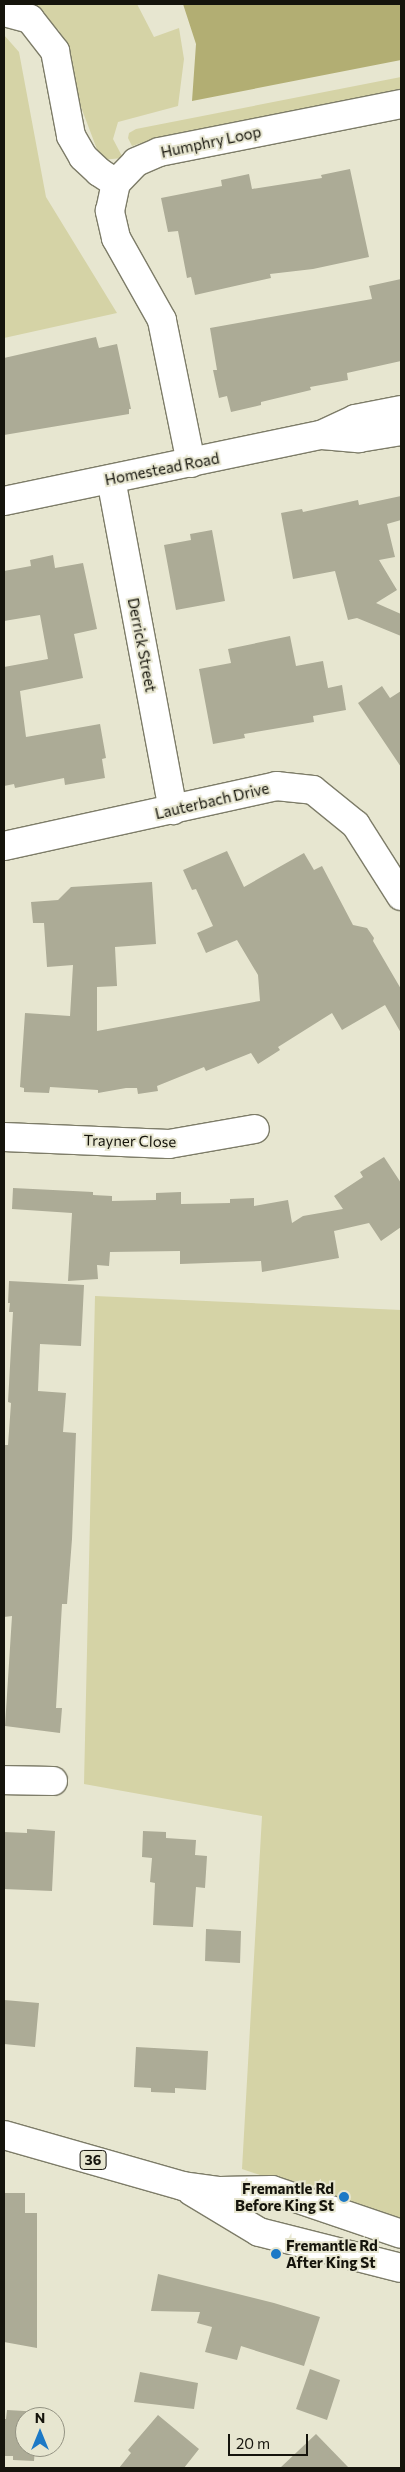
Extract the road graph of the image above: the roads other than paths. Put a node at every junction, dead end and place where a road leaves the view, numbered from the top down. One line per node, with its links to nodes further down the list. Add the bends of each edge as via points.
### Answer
1 (4, 12): 3 (street, via 30,19 55,51 71,136 82,156)
2 (401, 104): 3 (street, Humphry Loop, via 159,152 136,162)
3 (116, 183): 7 (street, via 110,211 116,238 162,320)
4 (401, 410): 6 (street, Homestead Road, via 355,419)
5 (401, 431): 6 (street, Homestead Road, via 359,438)
6 (321, 435): 7 (street, Homestead Road)
7 (191, 463): 8 (street, Homestead Road)
8 (111, 479): 9 (street, Homestead Road); 10 (street, Derrick Street)
9 (4, 501)
10 (174, 810): 11 (street, Lauterbach Drive); 12 (street, Lauterbach Drive, via 276,786 313,790 356,825)
11 (4, 846)
12 (401, 896)
13 (255, 1130): 14 (street, Trayner Close, via 169,1144)
14 (4, 1137)
15 (4, 1780): 16 (street)
16 (53, 1781)
17 (4, 2135): 18 (street, 36)
18 (183, 2186): 19 (street, 36, via 220,2191 272,2190); 20 (street, 36, via 259,2232)
19 (401, 2234)
20 (401, 2268)

